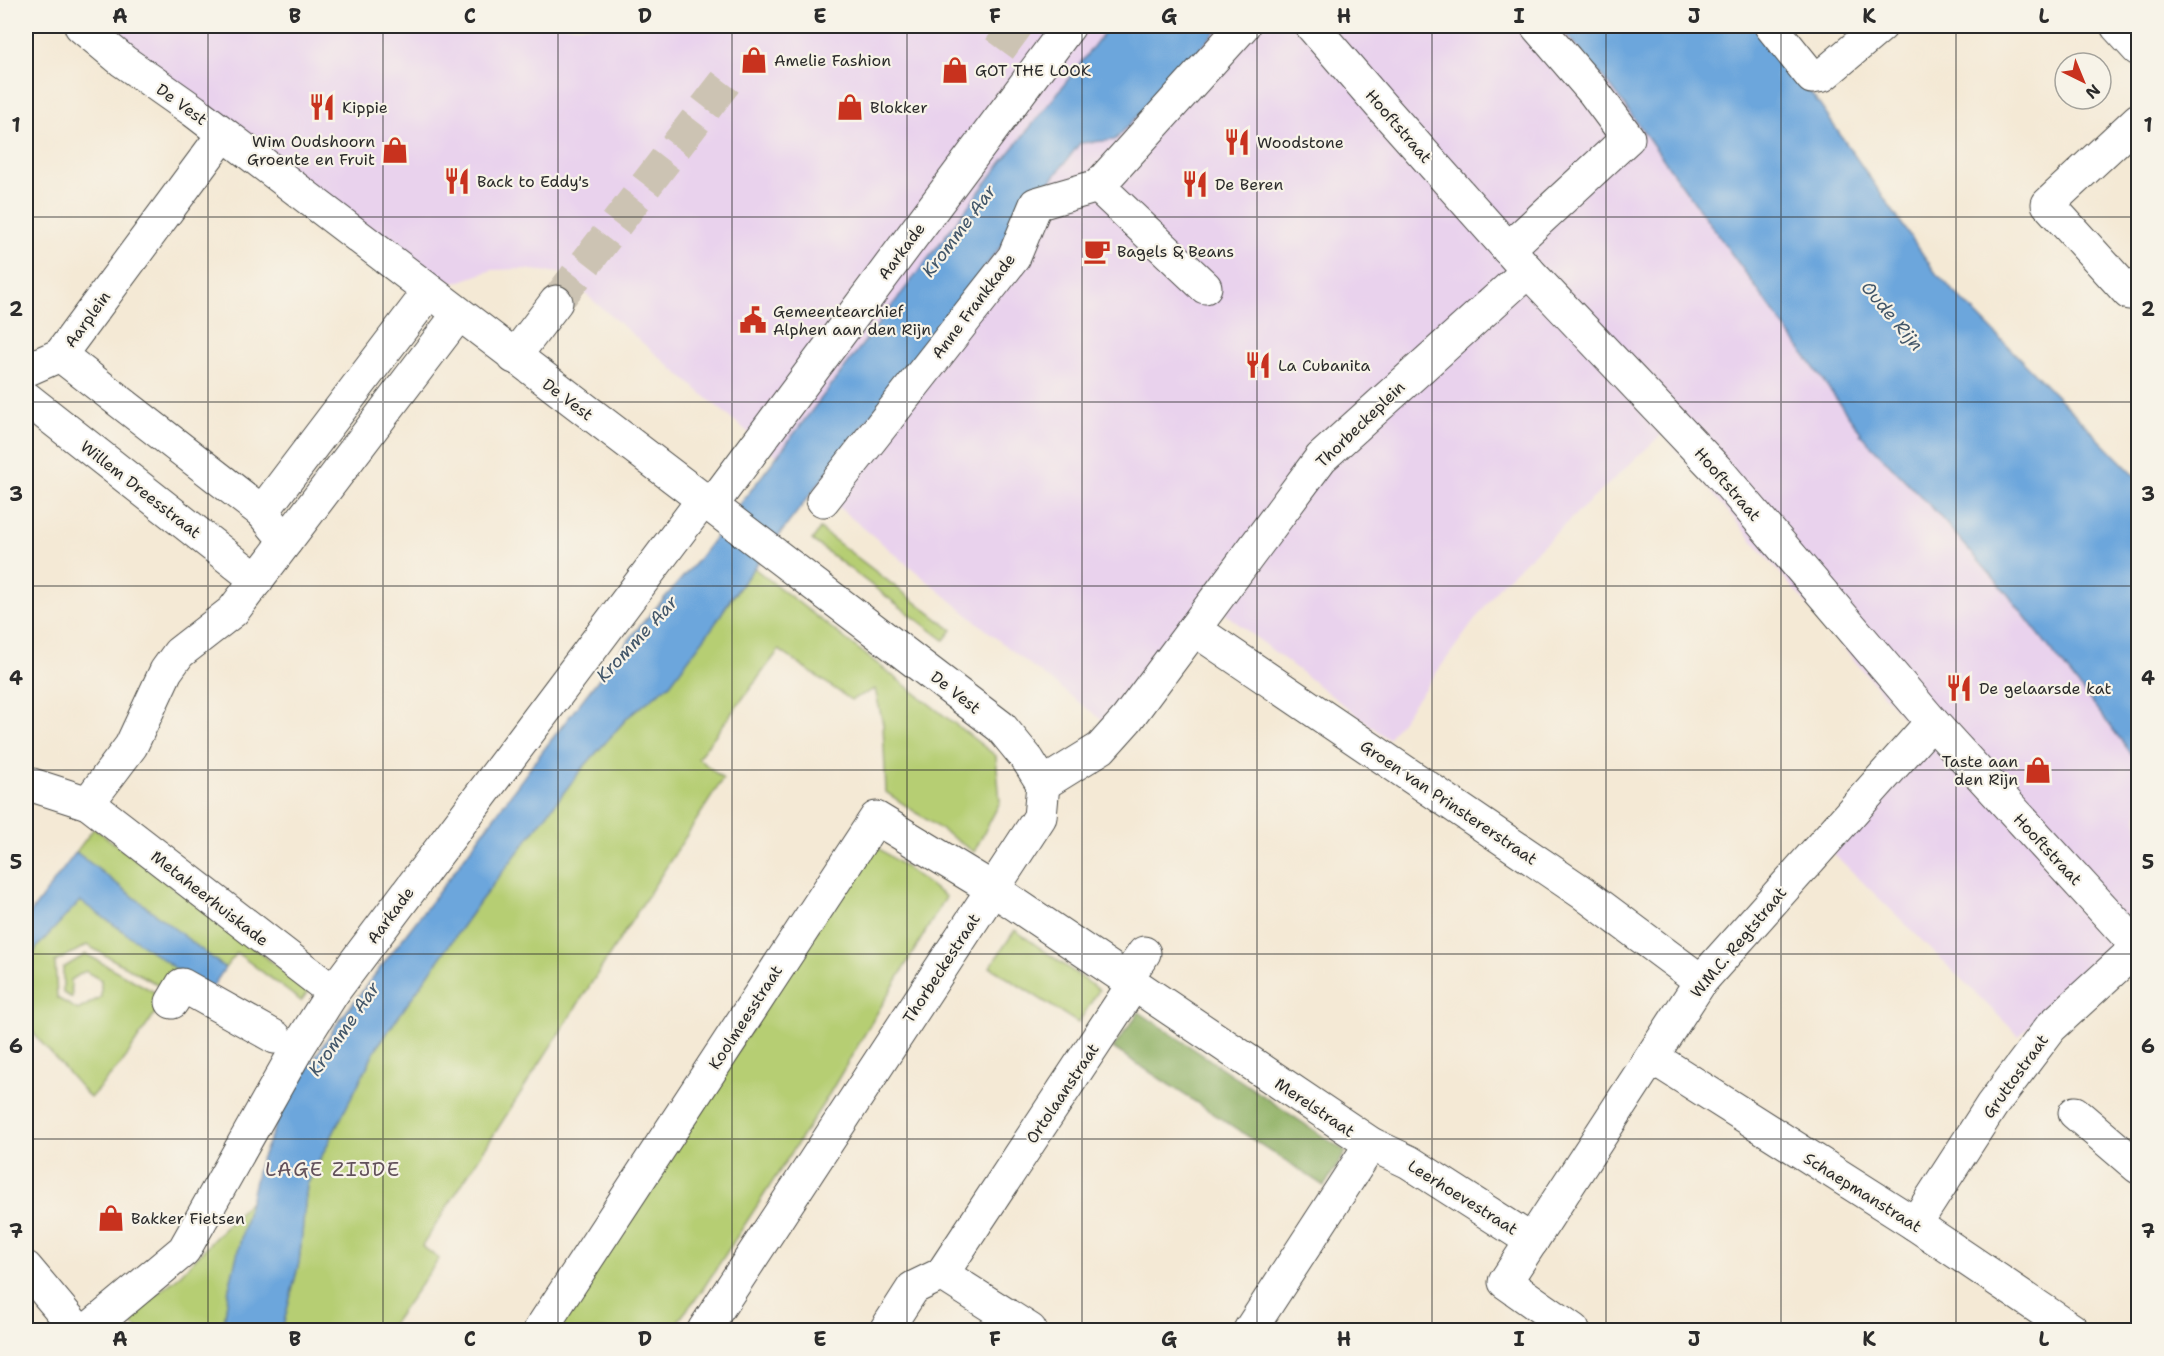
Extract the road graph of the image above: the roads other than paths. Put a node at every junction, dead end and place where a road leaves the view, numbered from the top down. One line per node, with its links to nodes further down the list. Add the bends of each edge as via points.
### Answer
1 (81, 26): 11 (street, De Vest)
2 (1069, 26): 26 (street, Aarkade, via 1035,55)
3 (1243, 26): 12 (street)
4 (1312, 26): 13 (street, Hooftstraat)
5 (1538, 26): 13 (street, Thorbeckeplein, via 1628,138)
6 (1772, 26): 7 (street, via 1812,77 1823,75)
7 (1881, 26)
8 (2117, 26): 9 (street)
9 (2139, 49)
10 (2139, 120): 16 (street, via 2048,204)
11 (223, 135): 15 (street, De Vest); 19 (street, Aarplein)
12 (1098, 186): 14 (street); 25 (street, Anne Frankkade, via 1036,204 1014,257)
13 (1518, 260): 30 (street, Thorbeckeplein, via 1321,458); 31 (street, Hooftstraat, via 1718,471)
14 (1205, 287)
15 (429, 292): 18 (street, De Vest); 23 (street)
16 (2129, 293)
17 (556, 302): 20 (street)
18 (458, 315): 20 (street, De Vest); 24 (street)
19 (60, 355): 21 (street); 27 (street, Aarplein)
20 (513, 357): 26 (street, De Vest)
21 (26, 370)
22 (26, 398): 29 (street, Willem Dreesstraat)
23 (336, 417): 24 (street); 27 (street)
24 (363, 451): 28 (street)
25 (823, 500)
26 (707, 503): 33 (street, De Vest, via 1001,727); 40 (street, Aarkade)
27 (262, 513): 28 (street, Aarplein)
28 (286, 541): 29 (street)
29 (257, 580): 34 (street, via 233,611 179,653 166,671 131,746)
30 (1194, 629): 33 (street, via 1101,748); 38 (street, Groen van Prinstererstraat, via 1583,892)
31 (1932, 722): 36 (street, Hooftstraat); 38 (street, W.M.C. Regtstraat)
32 (26, 783): 34 (street)
33 (1043, 784): 35 (street, Thorbeckestraat, via 1040,817)
34 (88, 803): 40 (street, Metaheerhuiskade)
35 (993, 889): 39 (street); 54 (street, Koolmeesstraat, via 876,818); 55 (street, Thorbeckestraat)
36 (2139, 947): 47 (street, Gruttostraat, via 2051,1027 1992,1105)
37 (1144, 953): 39 (street, Ortolaanstraat)
38 (1701, 981): 43 (street, W.M.C. Regtstraat)
39 (1129, 982): 45 (street, Merelstraat); 50 (street, Ortolaanstraat)
40 (333, 992): 53 (street, Aarkade, via 184,1250)
41 (172, 1002): 42 (street, via 182,985)
42 (275, 1037)
43 (1652, 1057): 47 (street, Schaepmanstraat); 48 (street, W.M.C. Regtstraat)
44 (2074, 1113): 46 (street)
45 (1371, 1144): 48 (street, Leerhoevestraat, via 1408,1162); 58 (street, Merelstraat)
46 (2139, 1167)
47 (1915, 1224): 51 (street, Schaepmanstraat)
48 (1532, 1241): 59 (street, Leerhoevestraat, via 1505,1282)
49 (26, 1268): 52 (street)
50 (942, 1274): 56 (street, via 913,1288); 57 (street)
51 (2060, 1322)
52 (78, 1330)
53 (88, 1330)
54 (540, 1330)
55 (704, 1330)
56 (886, 1330)
57 (1030, 1330)
58 (1250, 1330)
59 (1574, 1330)

